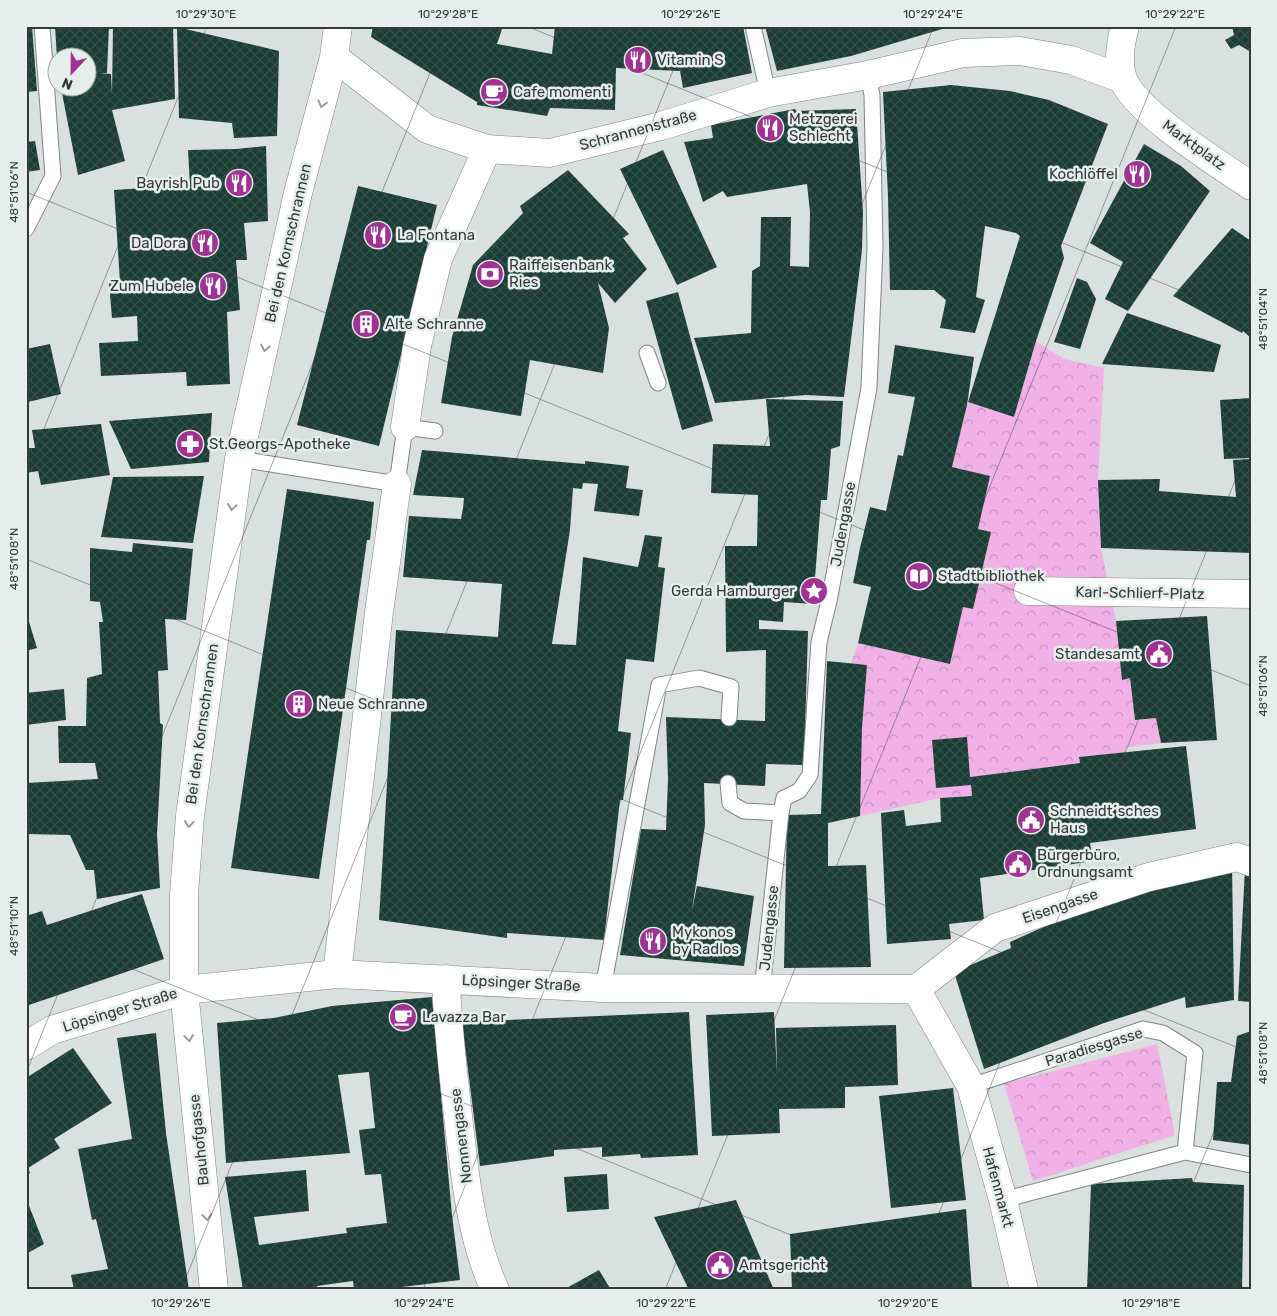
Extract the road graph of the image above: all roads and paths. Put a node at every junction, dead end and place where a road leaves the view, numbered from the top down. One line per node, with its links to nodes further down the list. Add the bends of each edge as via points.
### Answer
1 (42, 26): 11 (lane, via 53,176)
2 (337, 26): 5 (street, Bei den Kornschrannen)
3 (753, 26): 8 (lane)
4 (1126, 26): 7 (street, via 1121,40)
5 (334, 57): 9 (street, Schrannenstraße, via 427,129); 16 (street, Bei den Kornschrannen, one-way to 16, via 298,193)
6 (868, 75): 7 (street, Schrannenstraße, via 963,53 1020,51 1070,60); 8 (street, Schrannenstraße); 22 (lane, Judengasse, via 872,95 876,247 869,388 819,642 810,775 799,791 784,798)
7 (1122, 79): 10 (street, Marktplatz, via 1138,104)
8 (768, 94): 9 (street, Schrannenstraße, via 661,126 550,153)
9 (487, 149): 14 (street, via 438,258 417,346)
10 (1251, 186)
11 (26, 229)
12 (647, 354): 13 (lane)
13 (658, 383)
14 (405, 427): 15 (lane); 17 (lane)
15 (436, 431)
16 (239, 459): 17 (lane); 28 (street, Bei den Kornschrannen, one-way to 28, via 190,816 184,894)
17 (397, 484): 24 (street, via 379,612)
18 (1028, 591): 19 (street, Karl-Schlierf-Platz)
19 (1251, 594)
20 (729, 718): 26 (lane, via 731,687 700,676 659,685)
21 (728, 783): 22 (lane, via 730,802 744,811)
22 (781, 813): 29 (lane, Judengasse)
23 (1251, 862): 27 (street, Eisengasse, via 1237,857 1149,877 995,928)
24 (338, 974): 25 (street, Löpsinger Straße); 28 (street, Löpsinger Straße)
25 (446, 979): 26 (street, Löpsinger Straße); 36 (street, Nonnengasse, via 447,1018 466,1188 482,1261)
26 (603, 988): 29 (street, Löpsinger Straße)
27 (916, 989): 29 (street, Löpsinger Straße); 31 (street)
28 (184, 990): 30 (street, Löpsinger Straße, via 52,1030); 35 (street, Bauhofgasse, one-way to 35)
29 (762, 990)
30 (26, 1046)
31 (971, 1086): 32 (lane, Paradiesgasse, via 1143,1029 1163,1032 1196,1053); 34 (street, Hafenmarkt)
32 (1185, 1152): 33 (lane); 34 (lane)
33 (1251, 1165)
34 (1003, 1200): 37 (street, Hafenmarkt)
35 (214, 1290)
36 (495, 1290)
37 (1024, 1290)

